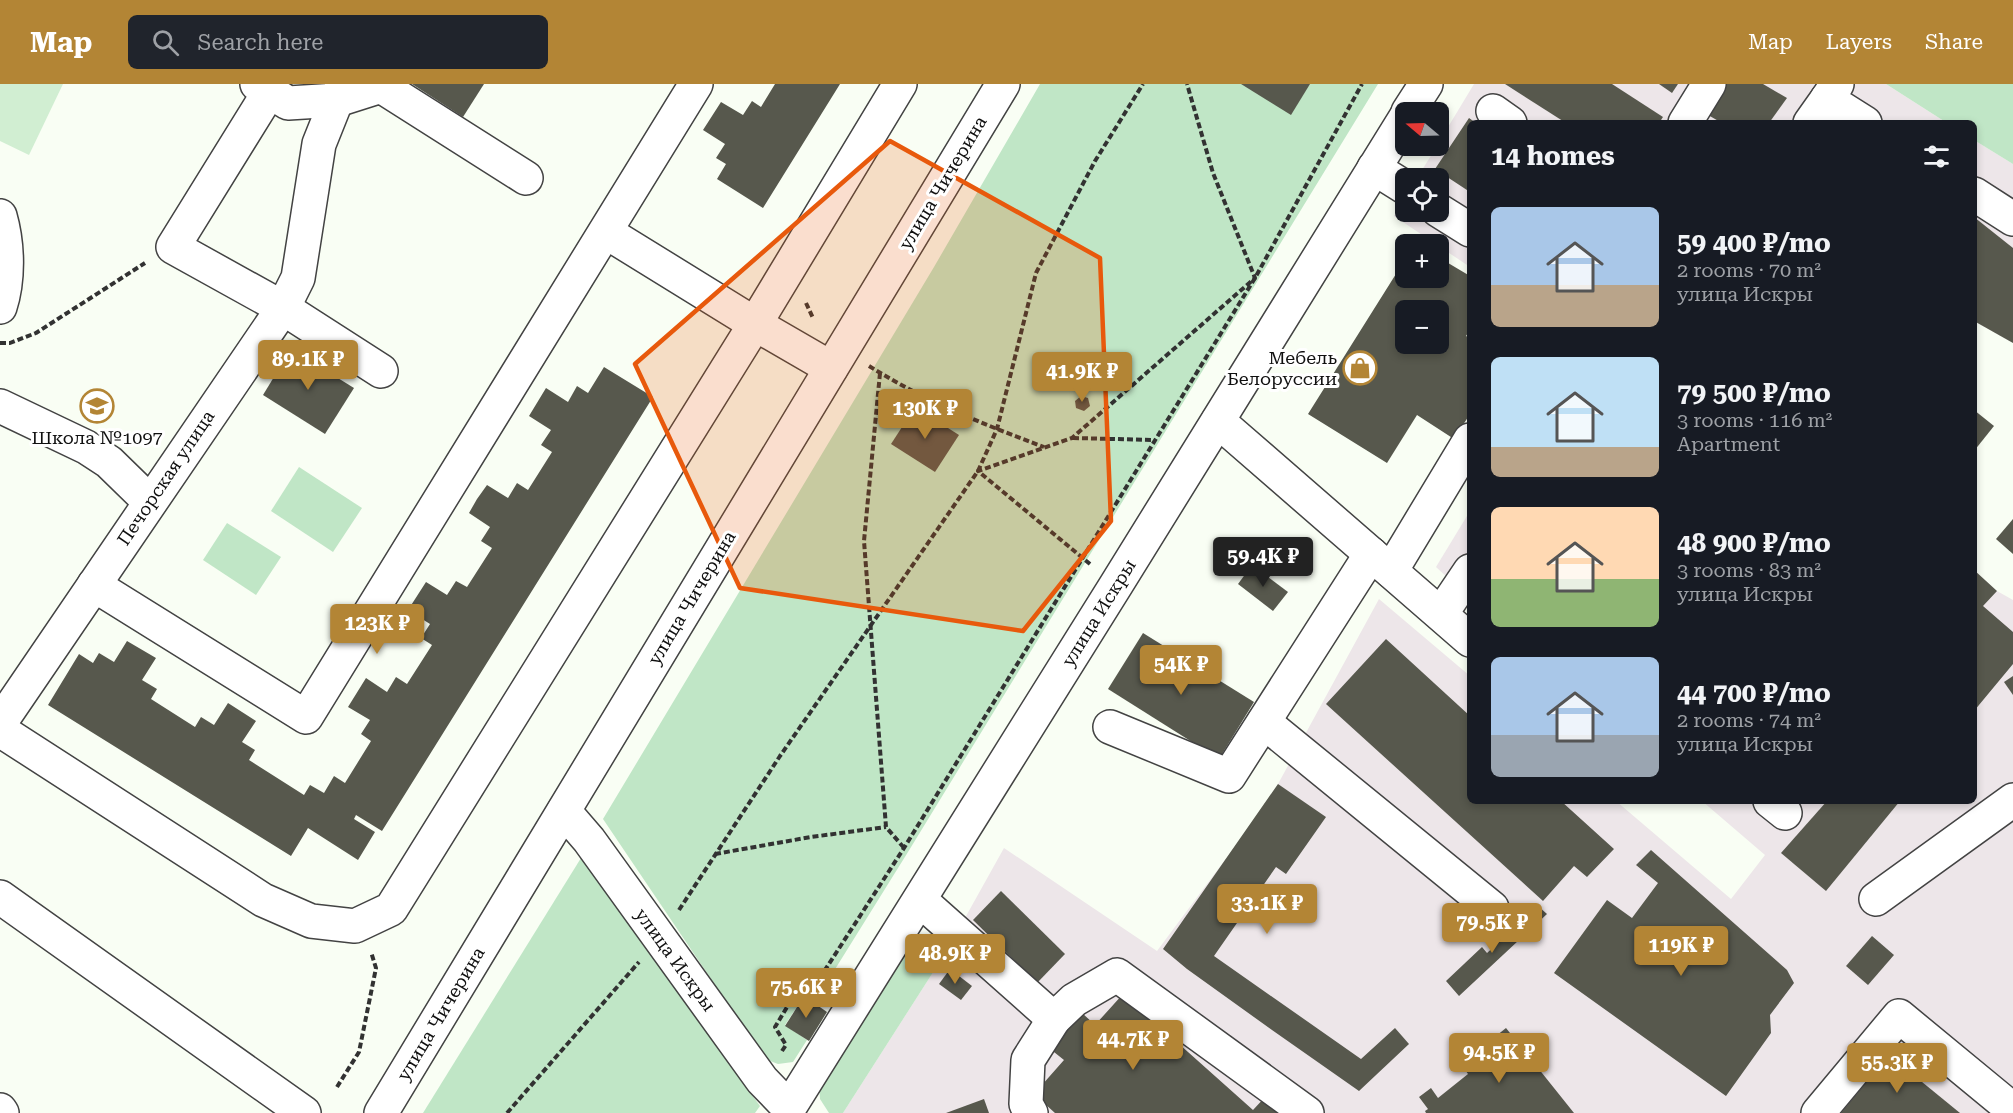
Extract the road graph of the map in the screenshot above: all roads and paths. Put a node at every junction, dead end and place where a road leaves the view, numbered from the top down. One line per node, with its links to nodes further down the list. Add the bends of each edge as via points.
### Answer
1 (696, 84): 24 (street)
2 (900, 84): 29 (street)
3 (1003, 84): 32 (street, улица Чичерина)
4 (1143, 84): 37 (path, via 1095,161 1036,273)
5 (1187, 84): 26 (path, via 1213,173)
6 (1362, 84): 26 (path)
7 (1426, 84): 11 (street)
8 (1709, 84): 13 (street)
9 (263, 88): 10 (street, via 288,103); 25 (street)
10 (340, 92): 17 (street, via 381,86); 28 (street, Печорская улица, via 319,144 298,278)
11 (1414, 102)
12 (1825, 102): 14 (street)
13 (1687, 120)
14 (1859, 120)
15 (1395, 135): 16 (street, улица Искры)
16 (1374, 168): 18 (street); 36 (street, улица Искры)
17 (526, 178)
18 (1395, 181)
19 (1977, 196): 22 (street)
20 (0, 216): 27 (street, via 6,237 5,292)
21 (1449, 217): 23 (street)
22 (2013, 219)
23 (1467, 228)
24 (606, 232): 29 (street); 47 (street, via 306,717)
25 (173, 247): 28 (street); 30 (path, via 36,333)
26 (1255, 278): 38 (path); 39 (path)
27 (0, 307)
28 (283, 308): 33 (street); 43 (street, Печорская улица)
29 (755, 324): 32 (street); 66 (street, via 391,909)
30 (0, 343)
31 (868, 365): 34 (path)
32 (831, 368): 57 (street, улица Чичерина)
33 (381, 371)
34 (880, 373): 37 (path); 50 (path, via 864,541)
35 (0, 406): 43 (street, via 109,462)
36 (1218, 421): 45 (street); 48 (street, улица Искры)
37 (997, 429): 41 (path); 42 (path)
38 (1072, 438): 39 (path); 41 (path)
39 (1155, 440): 44 (path)
40 (1467, 444): 45 (street)
41 (1045, 448): 42 (path)
42 (978, 471): 44 (path); 50 (path)
43 (150, 502): 47 (street, Печорская улица)
44 (1083, 558): 48 (path); 59 (path)
45 (1381, 562): 49 (street); 52 (street)
46 (1467, 575): 49 (street)
47 (94, 585): 53 (street, Печорская улица)
48 (1116, 585): 61 (street, улица Искры)
49 (1441, 614): 51 (street)
50 (870, 628): 58 (path); 60 (path)
51 (1467, 637)
52 (1264, 722): 54 (street, via 1229,776); 64 (street)
53 (0, 723)
54 (1110, 727)
55 (0, 730): 66 (street, via 263,900 311,921 355,926)
56 (2013, 801): 63 (street)
57 (564, 811): 69 (street, улица Искры); 74 (street, улица Чичерина)
58 (886, 827): 59 (path); 60 (path)
59 (904, 848): 61 (path); 69 (path, via 814,987 798,989 775,1027 786,1045)
60 (715, 854): 65 (path)
61 (927, 888): 68 (street); 72 (street, улица Искры)
62 (0, 897): 73 (street)
63 (1876, 899)
64 (1492, 908)
65 (677, 913)
66 (363, 922): 70 (path, via 376,968 359,1052)
67 (642, 958): 75 (path)
68 (1054, 1019): 76 (street, via 1028,1060 1026,1104); 77 (street, via 1074,1000 1118,975)
69 (762, 1080): 72 (street, улица Искры)
70 (337, 1087)
71 (2013, 1110): 78 (street, via 1899,1016)
72 (790, 1111)
73 (304, 1113)
74 (381, 1113)
75 (507, 1113)
76 (1031, 1113)
77 (1307, 1113)
78 (1818, 1113)

